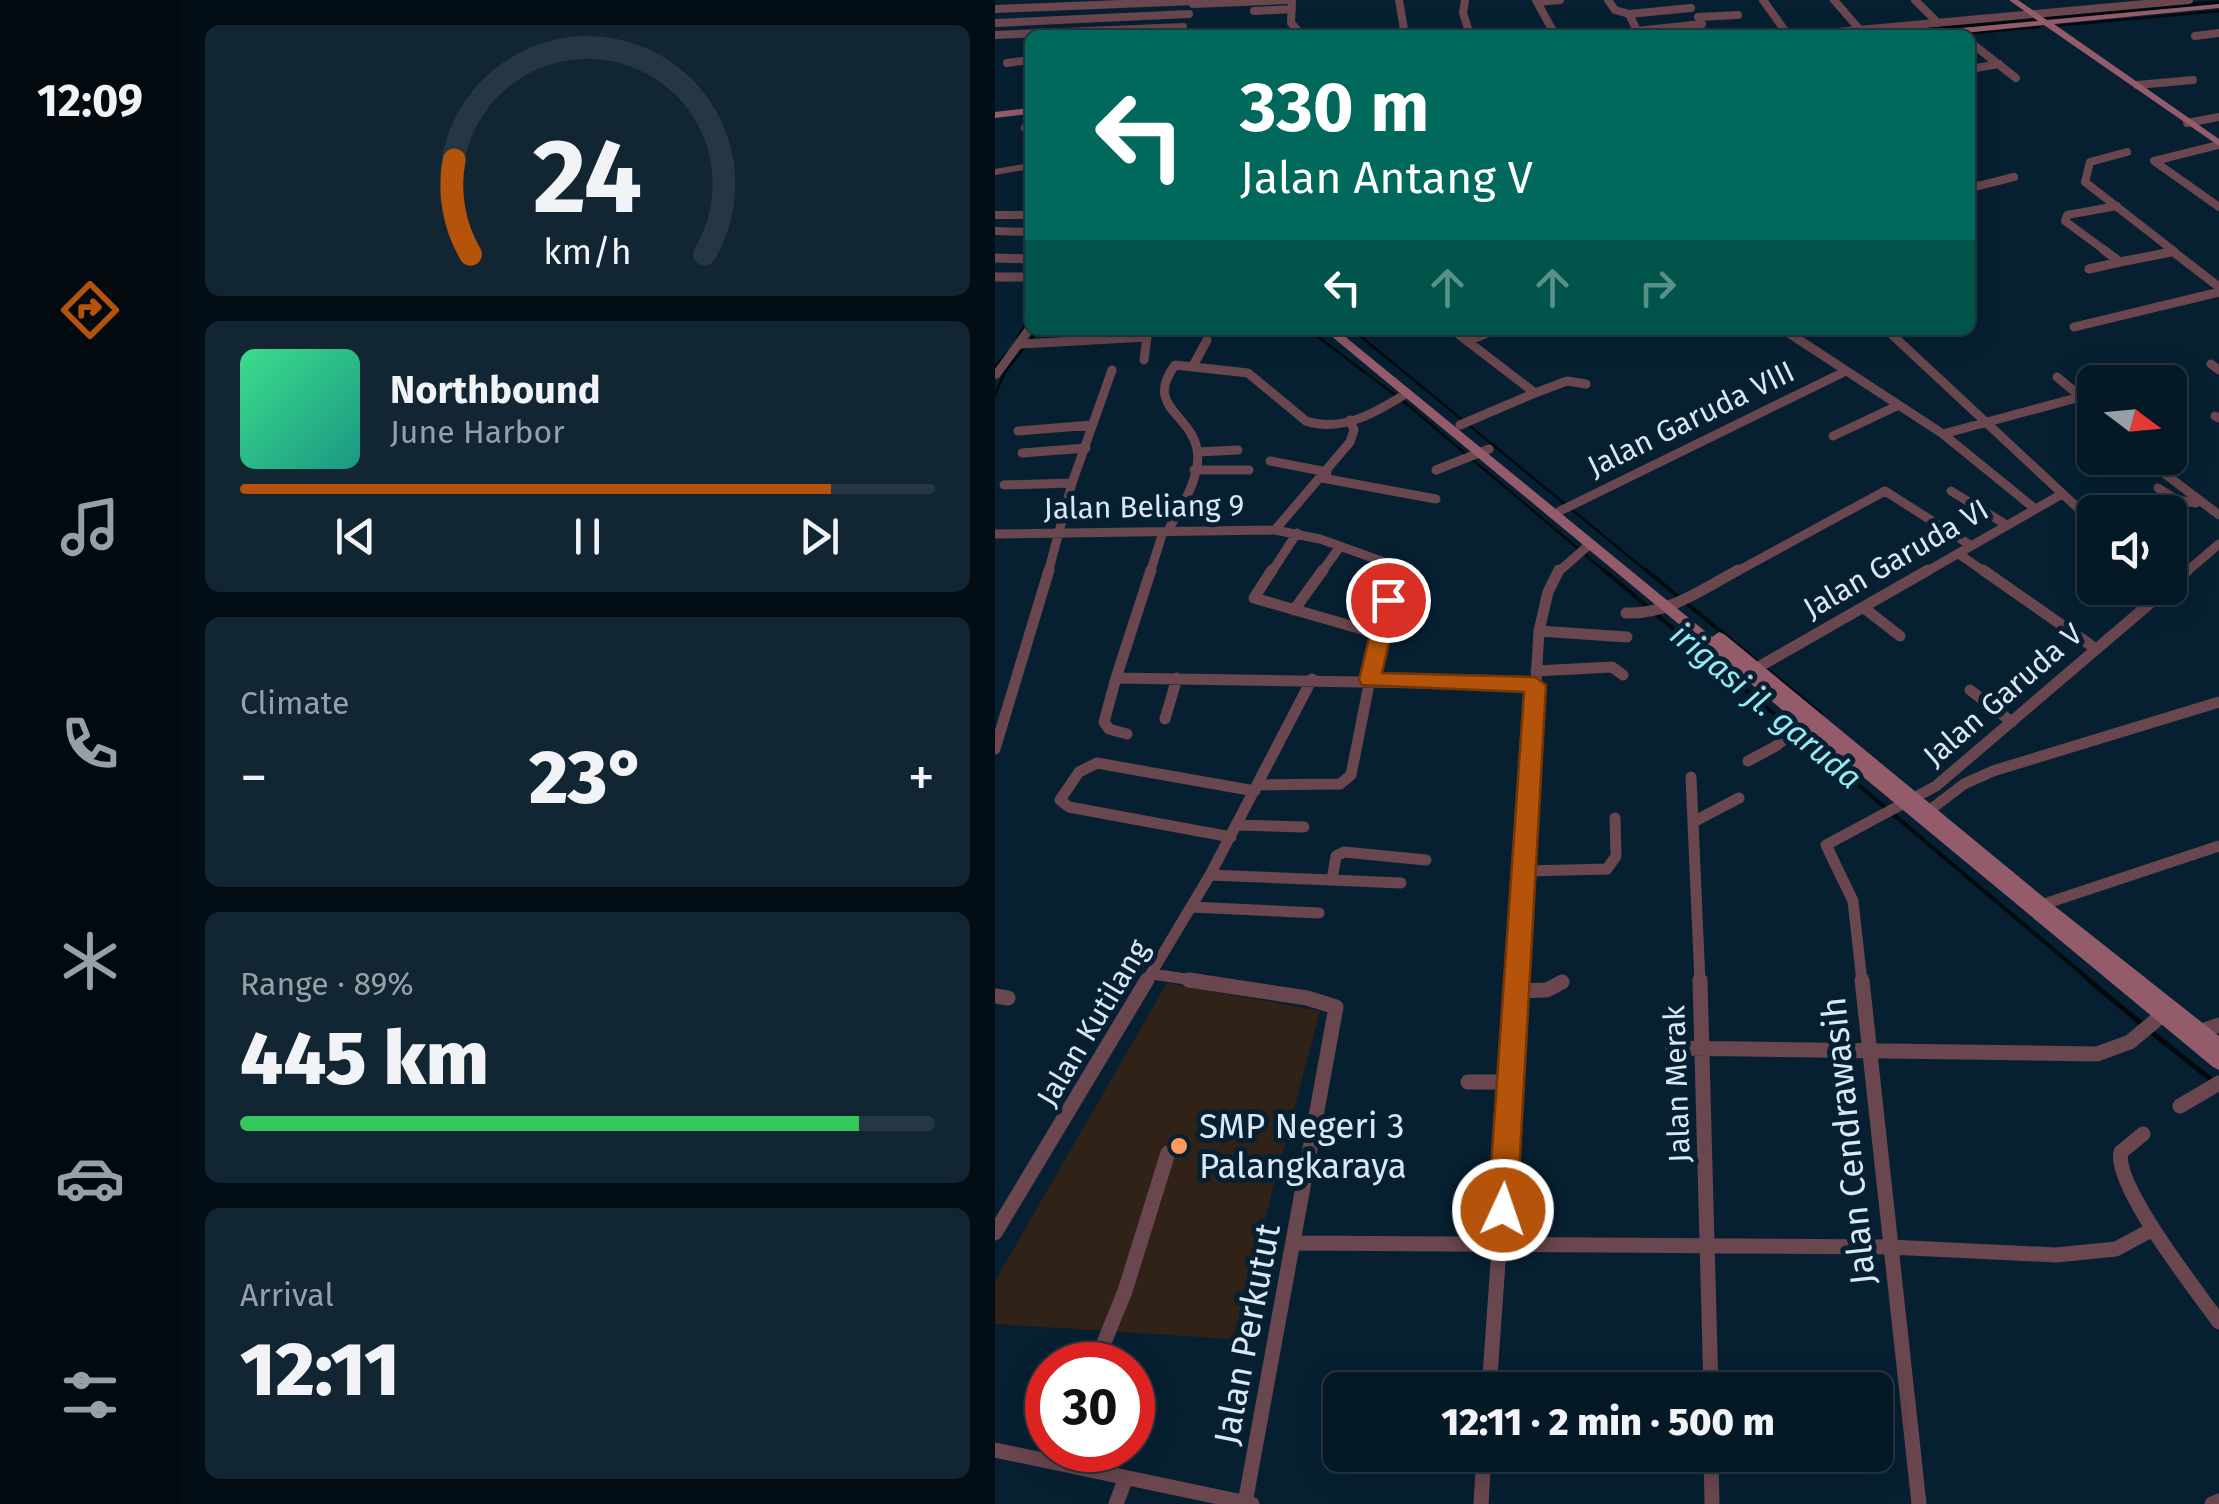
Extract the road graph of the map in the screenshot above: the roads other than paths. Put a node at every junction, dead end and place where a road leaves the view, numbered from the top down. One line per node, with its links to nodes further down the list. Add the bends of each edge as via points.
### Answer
1 (1399, 0): 31 (street)
2 (1465, 0): 32 (street)
3 (1561, 0): 12 (street)
4 (1609, 0): 22 (street)
5 (1685, 0): 18 (street)
6 (1763, 0): 37 (street)
7 (1835, 0): 38 (street)
8 (1915, 0): 28 (street)
9 (2013, 0): 25 (main road)
10 (2095, 0): 17 (street)
11 (2189, 0): 17 (street)
12 (1536, 1): 33 (street)
13 (1194, 2): 14 (street); 15 (street); 21 (street)
14 (1080, 3): 19 (street); 24 (street)
15 (1290, 3): 20 (street); 30 (street)
16 (2219, 6): 25 (main road)
17 (2104, 7): 25 (street)
18 (1691, 8): 22 (street); 26 (street)
19 (995, 9)
20 (1254, 12)
21 (1189, 14): 24 (street); 29 (street)
22 (1629, 14): 34 (street)
23 (1738, 15): 26 (street)
24 (1073, 18): 27 (street)
25 (2039, 18): 28 (street); 39 (main road); 51 (main road)
26 (1700, 21): 35 (street); 36 (street)
27 (995, 23)
28 (1938, 23): 38 (street)
29 (1181, 30)
30 (1294, 30)
31 (1404, 30)
32 (1468, 30)
33 (1552, 30)
34 (1637, 30)
35 (1654, 30)
36 (1706, 30)
37 (1785, 30)
38 (1859, 30)
39 (1975, 30)
40 (2219, 33): 43 (street)
41 (1025, 34): 42 (street)
42 (995, 35)
43 (2195, 36)
44 (1975, 50): 47 (street)
45 (1025, 61): 46 (street)
46 (1007, 63)
47 (1999, 64): 48 (street); 49 (street)
48 (1975, 68)
49 (2016, 78)
50 (2193, 80): 51 (street)
51 (2137, 85): 55 (main road)
52 (1025, 114): 53 (main road)
53 (995, 115)
54 (2219, 117): 55 (street)
55 (2187, 123): 56 (main road)
56 (2219, 144): 63 (street, via 2155,160)
57 (2127, 152): 62 (street, via 2090,162 2084,172 2085,182)
58 (1025, 167): 59 (street)
59 (995, 172)
60 (2014, 177): 61 (street)
61 (1975, 187)
62 (2117, 206): 68 (street); 71 (street, via 2064,218)
63 (2219, 207)
64 (995, 215): 65 (street)
65 (1025, 215)
66 (995, 231): 67 (street)
67 (1025, 232)
68 (2171, 252): 71 (street); 75 (street)
69 (995, 258): 70 (street)
70 (1025, 259)
71 (2120, 262): 72 (street)
72 (2089, 269)
73 (1025, 277): 74 (street)
74 (995, 278)
75 (2219, 290): 76 (street)
76 (2074, 327)
77 (1026, 335): 90 (street)
78 (1335, 335): 104 (main road)
79 (1352, 335): 109 (main road)
80 (1459, 335): 89 (street)
81 (1483, 335): 89 (street)
82 (1791, 335): 98 (street)
83 (1892, 335): 108 (street)
84 (1161, 336): 85 (street)
85 (1147, 337): 86 (street); 93 (street)
86 (1099, 340): 88 (street); 91 (street)
87 (1207, 340): 95 (street)
88 (1059, 342): 90 (street); 92 (street)
89 (1467, 342): 102 (street)
90 (1021, 344): 99 (street)
91 (1097, 352)
92 (1057, 356)
93 (1144, 360)
94 (2219, 362): 97 (street, via 2211,364)
95 (1195, 364): 107 (street, via 1251,374 1313,424); 116 (street, via 1173,366 1165,396)
96 (1112, 370): 110 (street)
97 (2219, 370)
98 (1844, 372): 106 (street); 134 (street, Jalan Garuda VIII)
99 (995, 376)
100 (2057, 377): 103 (street)
101 (1586, 384): 102 (street, via 1567,380)
102 (1535, 394): 109 (street)
103 (2077, 394)
104 (1400, 397): 107 (street); 118 (main road)
105 (2077, 397): 108 (street)
106 (1897, 406): 112 (street); 113 (street)
107 (1350, 420): 123 (street, Jalan Beliang 9, via 1350,442)
108 (1985, 420): 112 (street); 129 (street)
109 (1460, 424): 118 (main road)
110 (1092, 425): 111 (street); 114 (street)
111 (1018, 431)
112 (1943, 434): 132 (street)
113 (1833, 436)
114 (1085, 448): 117 (street); 125 (street)
115 (1238, 450): 116 (street)
116 (1197, 452): 120 (street)
117 (1022, 453)
118 (1476, 454): 122 (street); 134 (main road); 145 (main road)
119 (1270, 461): 123 (street)
120 (1194, 470): 121 (street); 138 (street)
121 (1249, 470)
122 (1436, 470)
123 (1325, 475): 130 (street); 137 (street, Jalan Beliang 9)
124 (2165, 475): 131 (street)
125 (1071, 483): 126 (street); 140 (street)
126 (1004, 485)
127 (2158, 488): 131 (street)
128 (1951, 491): 136 (street)
129 (2061, 494): 132 (street, Jalan Garuda VI); 133 (street)
130 (1436, 499)
131 (2200, 504): 135 (street)
132 (2034, 508): 136 (street, Jalan Garuda VI)
133 (2077, 508)
134 (1561, 511): 149 (main road)
135 (2219, 515)
136 (2005, 524): 143 (street, Jalan Garuda VI)
137 (1275, 530): 138 (street, Jalan Beliang 9); 141 (street)
138 (1165, 532): 140 (street, Jalan Beliang 9); 160 (street)
139 (995, 534): 140 (street, Jalan Beliang 9)
140 (1059, 534): 171 (street)
141 (1297, 534): 144 (street); 151 (street, via 1253,594)
142 (2219, 544): 147 (street, Jalan Garuda V)
143 (1970, 545): 146 (street, Jalan Garuda VI); 149 (street, via 1885,492)
144 (1339, 548): 151 (street); 154 (street, via 1398,567)
145 (1583, 548): 149 (main road); 153 (street, via 1554,576)
146 (1959, 554): 150 (street, Jalan Garuda VI); 157 (street)
147 (2187, 571)
148 (2147, 605): 157 (street, Jalan Garuda V)
149 (1661, 608): 152 (street); 158 (main road)
150 (1864, 608): 155 (street); 158 (street, Jalan Garuda VI)
151 (1295, 610): 154 (street)
152 (1626, 613)
153 (1539, 631): 156 (street); 163 (street)
154 (1379, 634): 164 (street)
155 (1901, 636)
156 (1627, 638)
157 (2096, 648): 168 (street, Jalan Garuda V)
158 (1752, 671): 169 (main road); 176 (main road)
159 (1623, 675): 163 (street, via 1615,667)
160 (1116, 678): 161 (street); 170 (street, via 1104,722)
161 (1177, 678): 162 (street); 167 (street)
162 (1313, 678): 164 (street); 174 (street, Jalan Kutilang)
163 (1536, 678): 164 (street); 185 (street)
164 (1370, 680): 174 (street, via 1347,780)
165 (1970, 690): 168 (street)
166 (2219, 702): 177 (street, via 1993,771)
167 (1165, 719)
168 (2011, 722): 176 (street, Jalan Garuda V, via 1956,771)
169 (1795, 728): 172 (street); 176 (main road)
170 (1127, 734)
171 (995, 748)
172 (1748, 761)
173 (1691, 777): 179 (street, Jalan Merak)
174 (1257, 788): 181 (street, Jalan Kutilang); 181 (street, via 1097,763 1079,772 1060,800 1069,807)
175 (1739, 798): 179 (street)
176 (1899, 807): 177 (main road); 201 (street, Jalan Cendrawasih, via 1826,846 1853,901)
177 (1924, 815): 183 (main road)
178 (1615, 818): 185 (street, via 1616,856 1607,869)
179 (1693, 822): 200 (street, Jalan Merak)
180 (1305, 827): 181 (street)
181 (1234, 831): 186 (street, Jalan Kutilang)
182 (2219, 846): 189 (street)
183 (1974, 856): 189 (main road); 195 (main road)
184 (1426, 860): 187 (street, via 1339,852)
185 (1527, 871): 194 (street)
186 (1210, 875): 187 (street); 190 (street, Jalan Kutilang)
187 (1331, 880): 188 (street)
188 (1401, 884)
189 (2041, 904): 197 (main road)
190 (1191, 907): 191 (street); 192 (street, Jalan Kutilang)
191 (1319, 913)
192 (1152, 974): 210 (street, Jalan Kutilang); 211 (street, Jalan Perkutut, via 1335,1005)
193 (1562, 982): 194 (street, via 1547,990)
194 (1515, 991): 204 (street)
195 (2151, 1025): 197 (main road); 201 (street, via 2120,1048 2097,1054)
196 (2219, 1025): 197 (street)
197 (2193, 1034): 198 (main road); 202 (main road)
198 (2219, 1046)
199 (1673, 1048): 200 (street)
200 (1702, 1048): 201 (street); 213 (street, Jalan Merak)
201 (1871, 1052): 214 (street, Jalan Cendrawasih)
202 (2219, 1062)
203 (1467, 1082): 204 (street)
204 (1510, 1082): 212 (street)
205 (2217, 1085): 206 (street)
206 (2181, 1106)
207 (2143, 1134): 209 (street, via 2123,1147 2117,1162)
208 (1167, 1153): 216 (street)
209 (2153, 1229): 214 (street, via 2116,1249 2056,1255); 215 (street)
210 (995, 1233)
211 (1295, 1242): 212 (street); 225 (street, Jalan Perkutut)
212 (1501, 1242): 213 (street); 217 (street)
213 (1709, 1245): 214 (street); 218 (street, Jalan Merak)
214 (1889, 1247): 229 (street, Jalan Cendrawasih)
215 (2219, 1322)
216 (1104, 1342)
217 (1490, 1372)
218 (1711, 1372)
219 (995, 1450): 220 (street)
220 (1025, 1453)
221 (1102, 1472): 224 (street)
222 (1483, 1472): 227 (street)
223 (1711, 1472): 228 (street)
224 (1125, 1480): 225 (street); 226 (street)
225 (1248, 1503)
226 (1116, 1504)
227 (1481, 1504)
228 (1712, 1504)
229 (1919, 1504)

